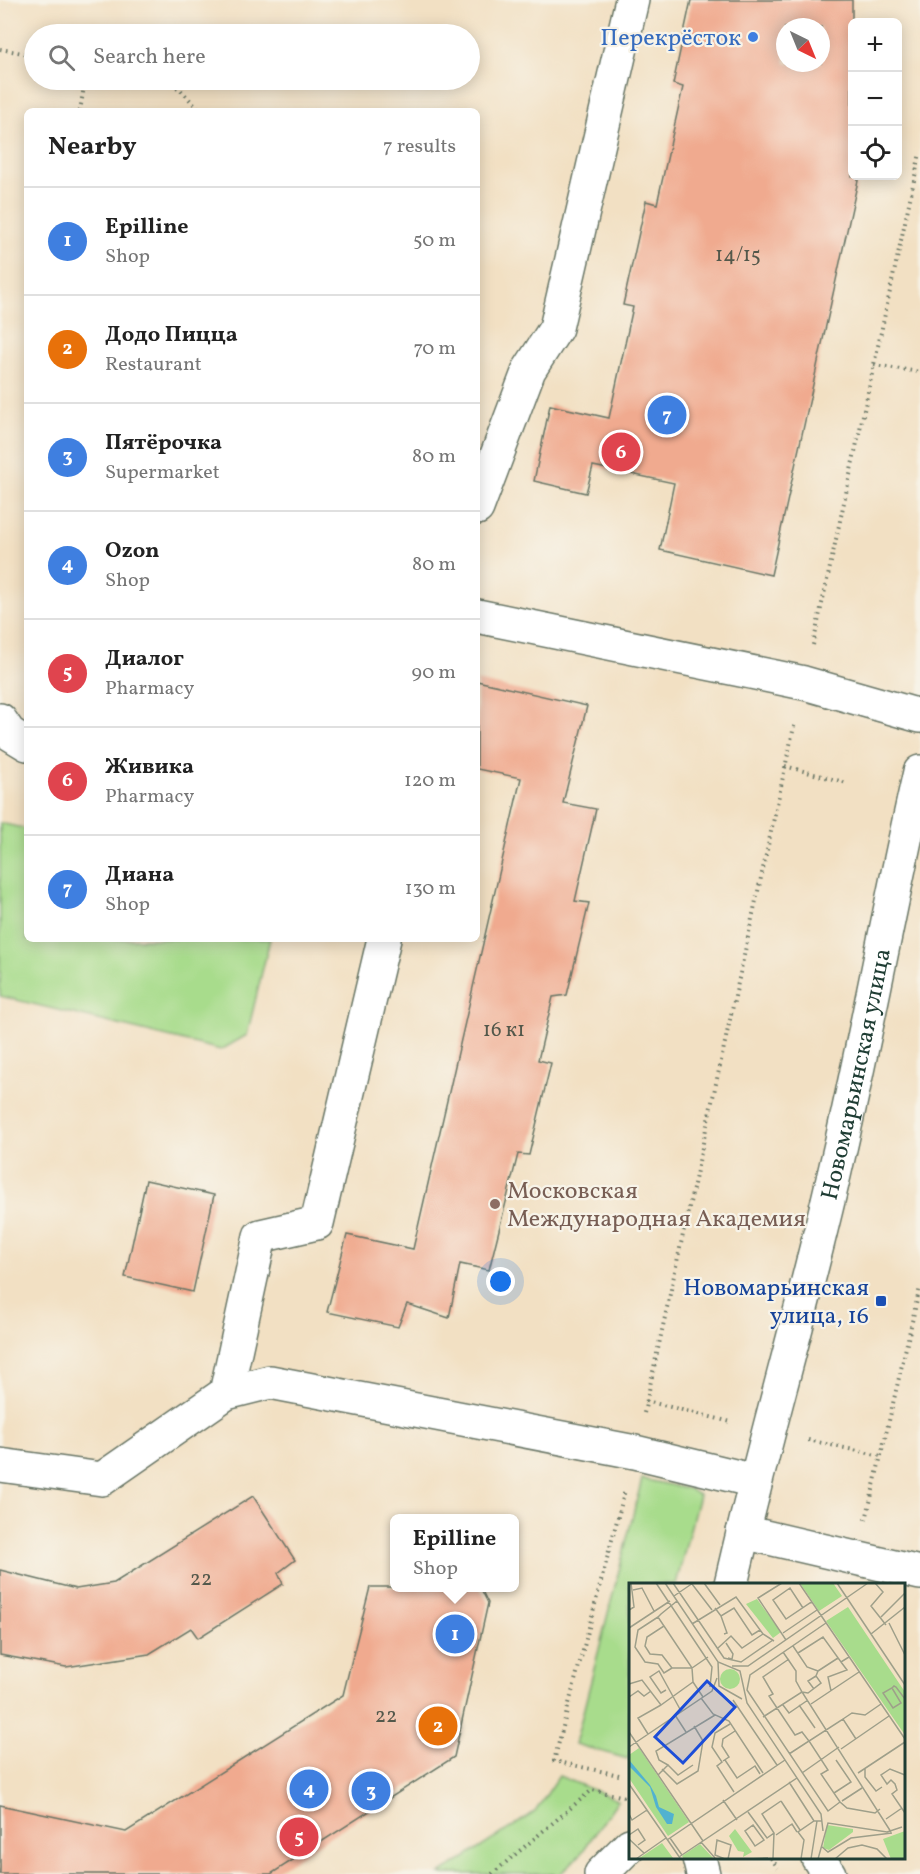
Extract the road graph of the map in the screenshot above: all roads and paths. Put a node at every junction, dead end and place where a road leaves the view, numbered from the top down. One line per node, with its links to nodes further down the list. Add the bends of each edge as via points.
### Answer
1 (632, 0): 11 (street, via 556,328 529,370)
2 (0, 49): 3 (path)
3 (24, 53)
4 (83, 90): 6 (path)
5 (181, 90): 7 (path)
6 (80, 108)
7 (197, 108)
8 (920, 153): 9 (path)
9 (874, 365): 10 (path); 13 (path)
10 (920, 372)
11 (480, 500)
12 (480, 617): 13 (street)
13 (804, 683): 14 (street); 17 (path)
14 (920, 716)
15 (0, 720): 16 (street, via 9,733)
16 (24, 742)
17 (785, 766): 19 (path); 24 (path)
18 (920, 772): 20 (street, Новомарьинская улица)
19 (847, 783)
20 (907, 894): 26 (street, Новомарьинская улица)
21 (383, 942): 23 (street, via 317,1223 260,1236)
22 (920, 1287): 28 (path)
23 (226, 1393): 24 (street, via 270,1382); 25 (street, via 102,1479)
24 (635, 1452): 26 (street); 31 (path, via 554,1761)
25 (0, 1465)
26 (755, 1481): 27 (street, Новомарьинская улица)
27 (743, 1532): 28 (street); 30 (street, Новомарьинская улица)
28 (857, 1558): 29 (street)
29 (920, 1573)
30 (731, 1583)
31 (619, 1775)
32 (629, 1798): 36 (path, via 592,1790)
33 (629, 1846): 37 (street)
34 (699, 1859): 38 (street)
35 (819, 1859): 39 (street)
36 (492, 1874)
37 (601, 1874)
38 (703, 1874)
39 (829, 1874)

